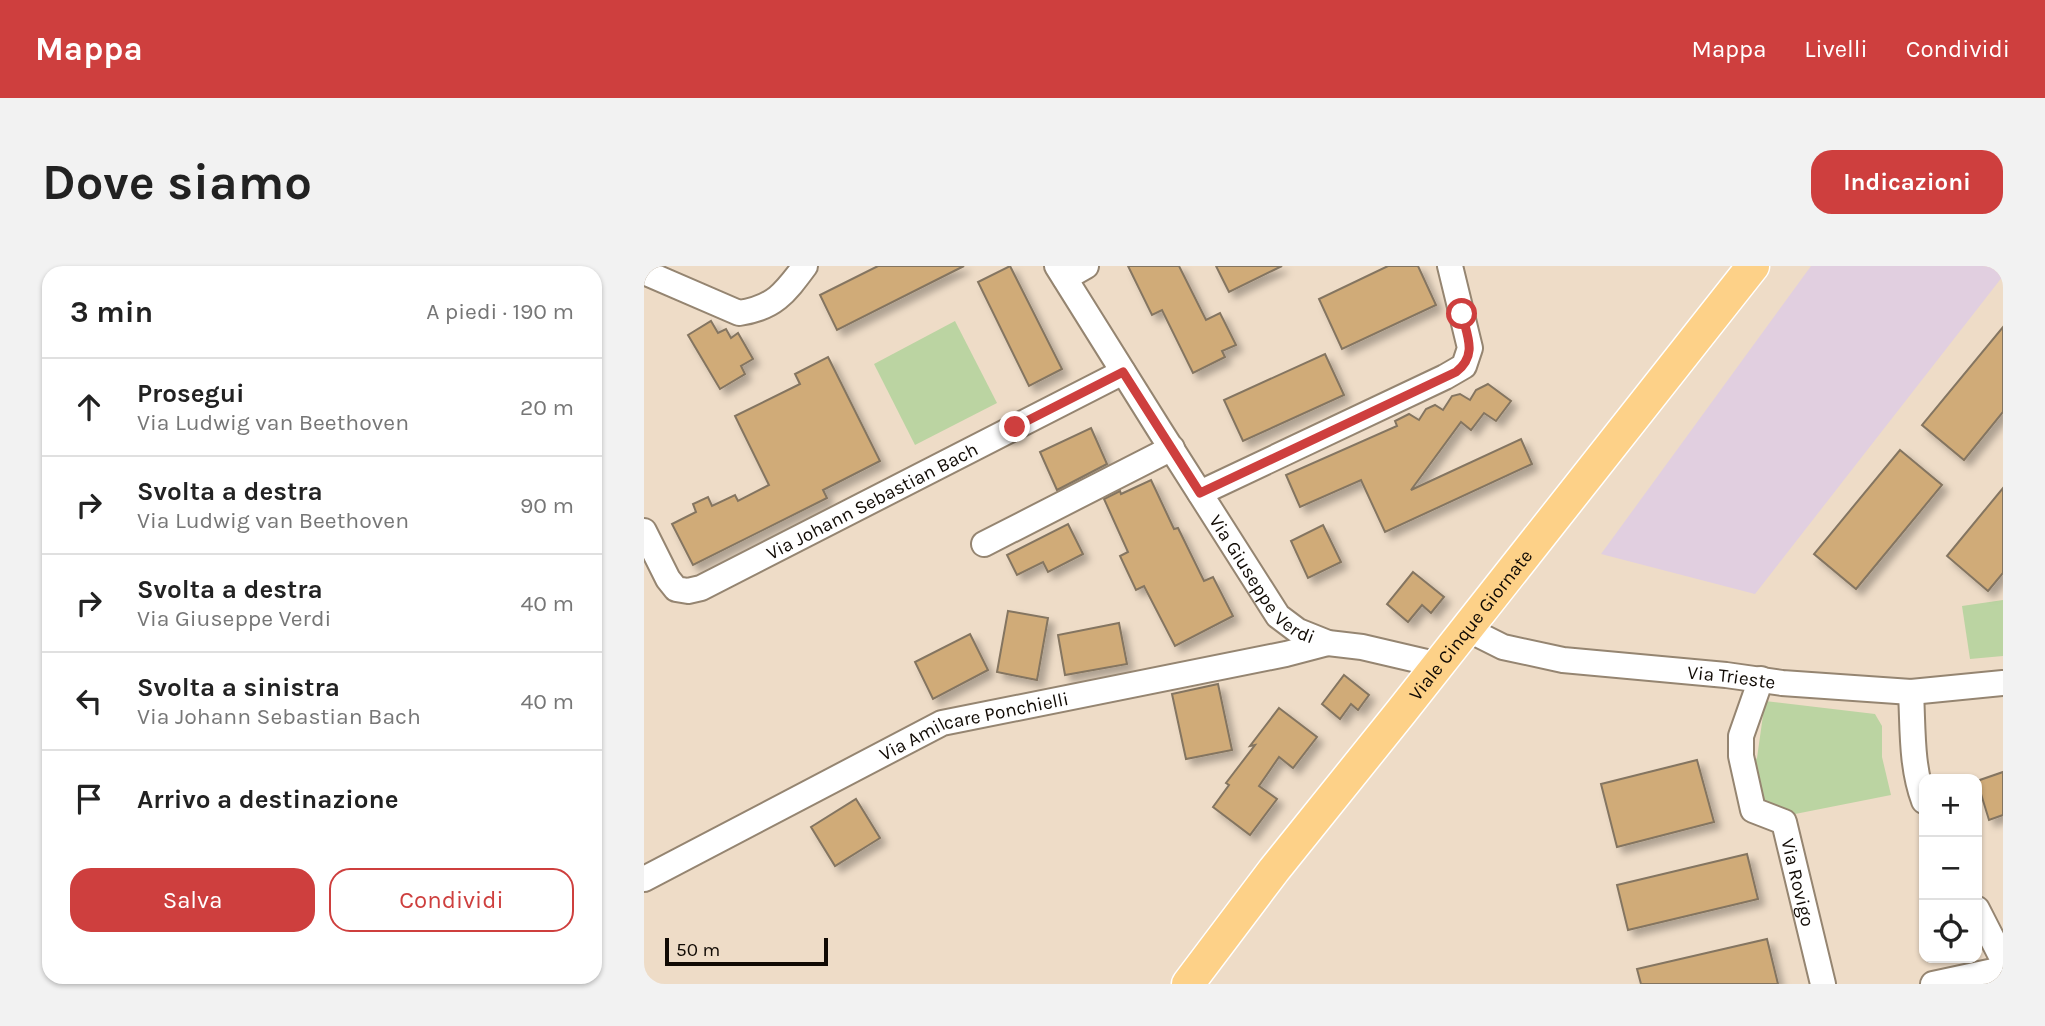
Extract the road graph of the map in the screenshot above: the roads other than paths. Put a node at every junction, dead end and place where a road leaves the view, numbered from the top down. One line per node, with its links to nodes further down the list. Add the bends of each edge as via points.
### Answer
1 (805, 266): 5 (street, via 785,293 754,311 738,313)
2 (1450, 266): 8 (street, via 1471,348 1464,366)
3 (1753, 266): 11 (main road, Viale Cinque Giornate)
4 (1069, 270): 6 (street, Via Giuseppe Verdi)
5 (644, 272)
6 (1123, 372): 7 (street, Via Giuseppe Verdi); 9 (street, Via Johann Sebastian Bach, via 701,588 676,589)
7 (1171, 448): 8 (street, Via Giuseppe Verdi); 10 (street)
8 (1200, 493): 12 (street, Via Giuseppe Verdi, via 1278,616 1298,631)
9 (644, 531)
10 (984, 544)
11 (1467, 629): 13 (main road, Viale Cinque Giornate); 14 (street, Via Trieste, via 1503,647 1563,660)
12 (1328, 643): 13 (street, Via Giuseppe Verdi); 18 (street, Via Amilcare Ponchielli, via 942,723)
13 (1439, 665): 22 (main road, Viale Cinque Giornate, via 1274,870)
14 (1761, 679): 16 (street, Via Trieste); 23 (street, Via Rovigo, via 1741,736 1741,756 1753,810 1784,821)
15 (2003, 683): 16 (street, Via Trieste)
16 (1911, 692): 17 (street)
17 (1919, 785)
18 (644, 879)
19 (1982, 919): 20 (street)
20 (2003, 960)
21 (2003, 969): 24 (street)
22 (1193, 982)
23 (1823, 984)
24 (1933, 984)

